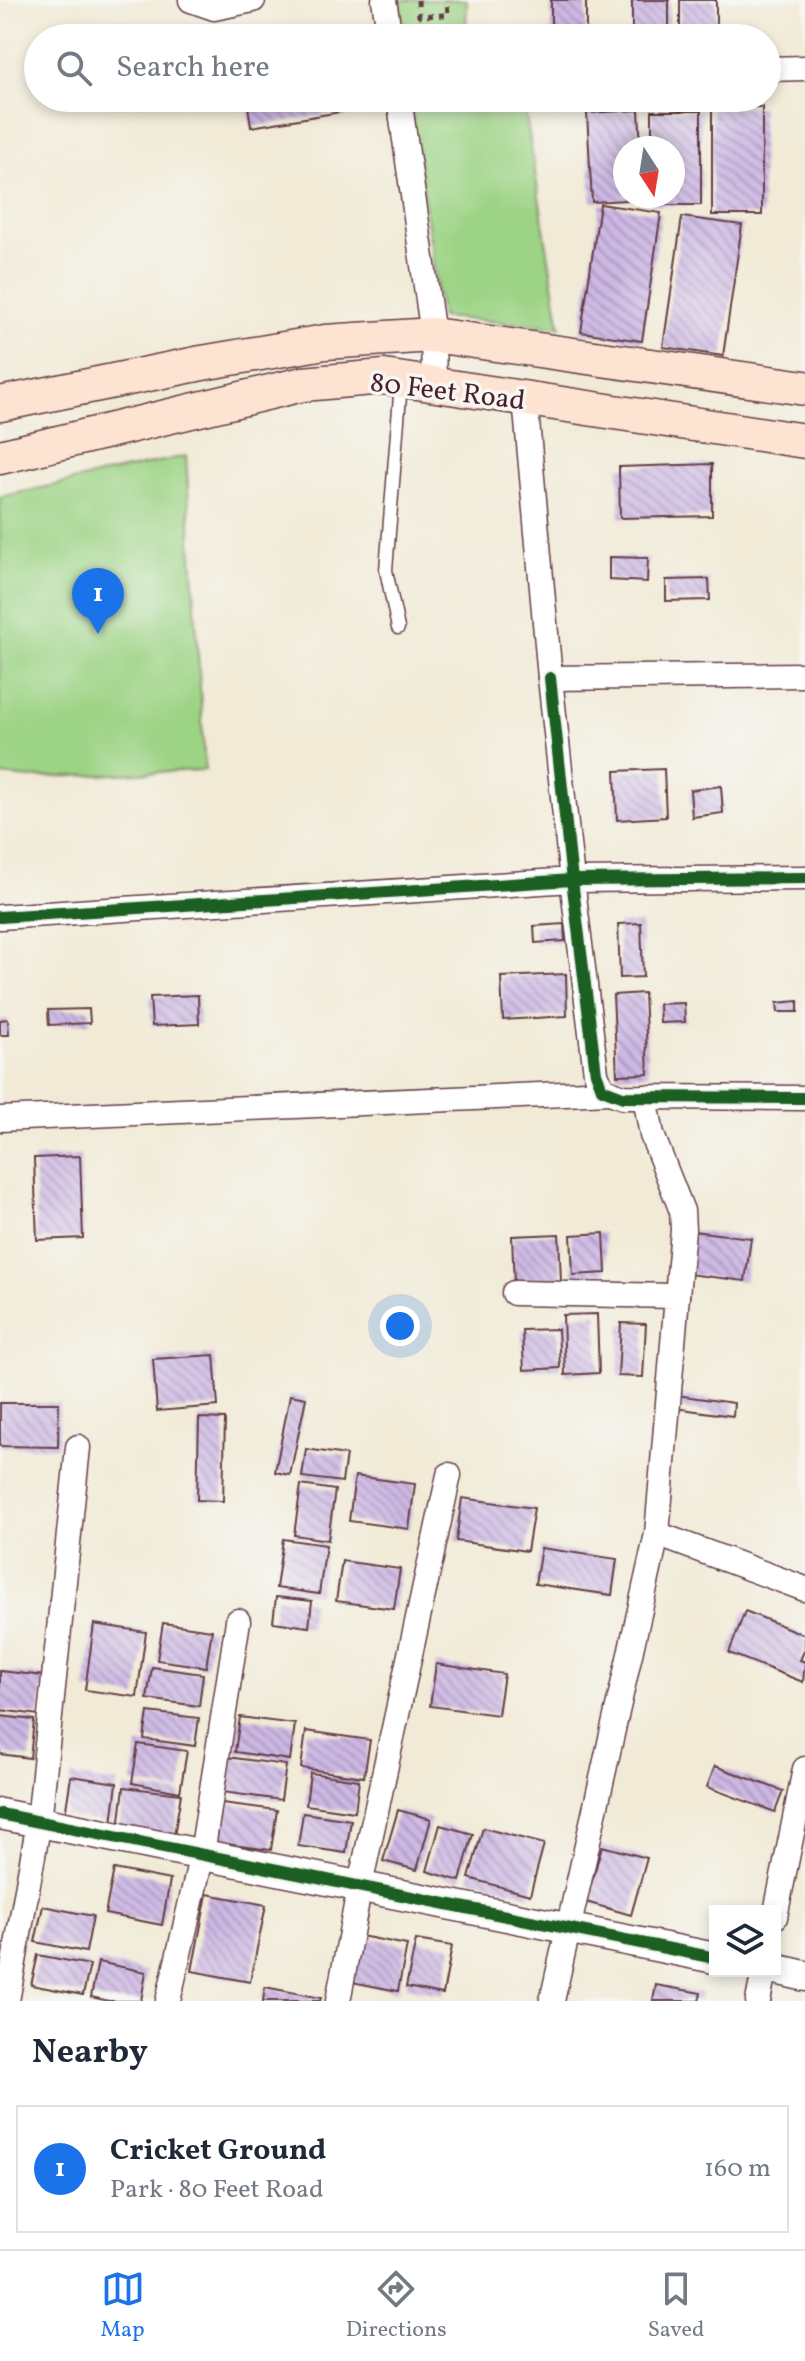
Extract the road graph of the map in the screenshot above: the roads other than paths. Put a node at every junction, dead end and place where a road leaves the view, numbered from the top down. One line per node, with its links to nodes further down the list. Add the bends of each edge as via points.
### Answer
1 (191, 0): 2 (street, via 214,8)
2 (253, 0)
3 (384, 0): 4 (street)
4 (388, 24)
5 (805, 68): 6 (street)
6 (781, 69)
7 (401, 112): 8 (street)
8 (433, 335): 9 (street); 10 (main road, 80 Feet Road); 12 (main road, 80 Feet Road, via 325,342)
9 (417, 382): 11 (main road, 80 Feet Road); 14 (main road, 80 Feet Road, via 384,377 303,384); 15 (lane, via 386,570)
10 (805, 388)
11 (525, 399): 13 (main road, 80 Feet Road); 17 (street)
12 (0, 404)
13 (805, 441)
14 (0, 457)
15 (398, 628)
16 (805, 675): 17 (street)
17 (550, 678): 19 (street)
18 (805, 878): 19 (street)
19 (572, 880): 20 (street); 21 (street, via 596,1073 602,1089)
20 (0, 917)
21 (609, 1092): 22 (street); 24 (street)
22 (645, 1097): 23 (street); 26 (street, via 652,1135 682,1211)
23 (805, 1098)
24 (0, 1119)
25 (514, 1293): 26 (street)
26 (677, 1296): 29 (street)
27 (78, 1447): 34 (street)
28 (449, 1475): 36 (street)
29 (657, 1534): 30 (street); 38 (street)
30 (805, 1589)
31 (238, 1621): 35 (street)
32 (805, 1769): 37 (street)
33 (0, 1814): 34 (street)
34 (39, 1822): 35 (street); 43 (street)
35 (202, 1854): 36 (street); 44 (street)
36 (360, 1885): 38 (street); 45 (street)
37 (777, 1905)
38 (569, 1929): 39 (street); 46 (street)
39 (709, 1957)
40 (781, 1970): 41 (street)
41 (805, 1976)
42 (763, 1977): 47 (street)
43 (7, 2001)
44 (168, 2001)
45 (338, 2001)
46 (552, 2001)
47 (758, 2001)

